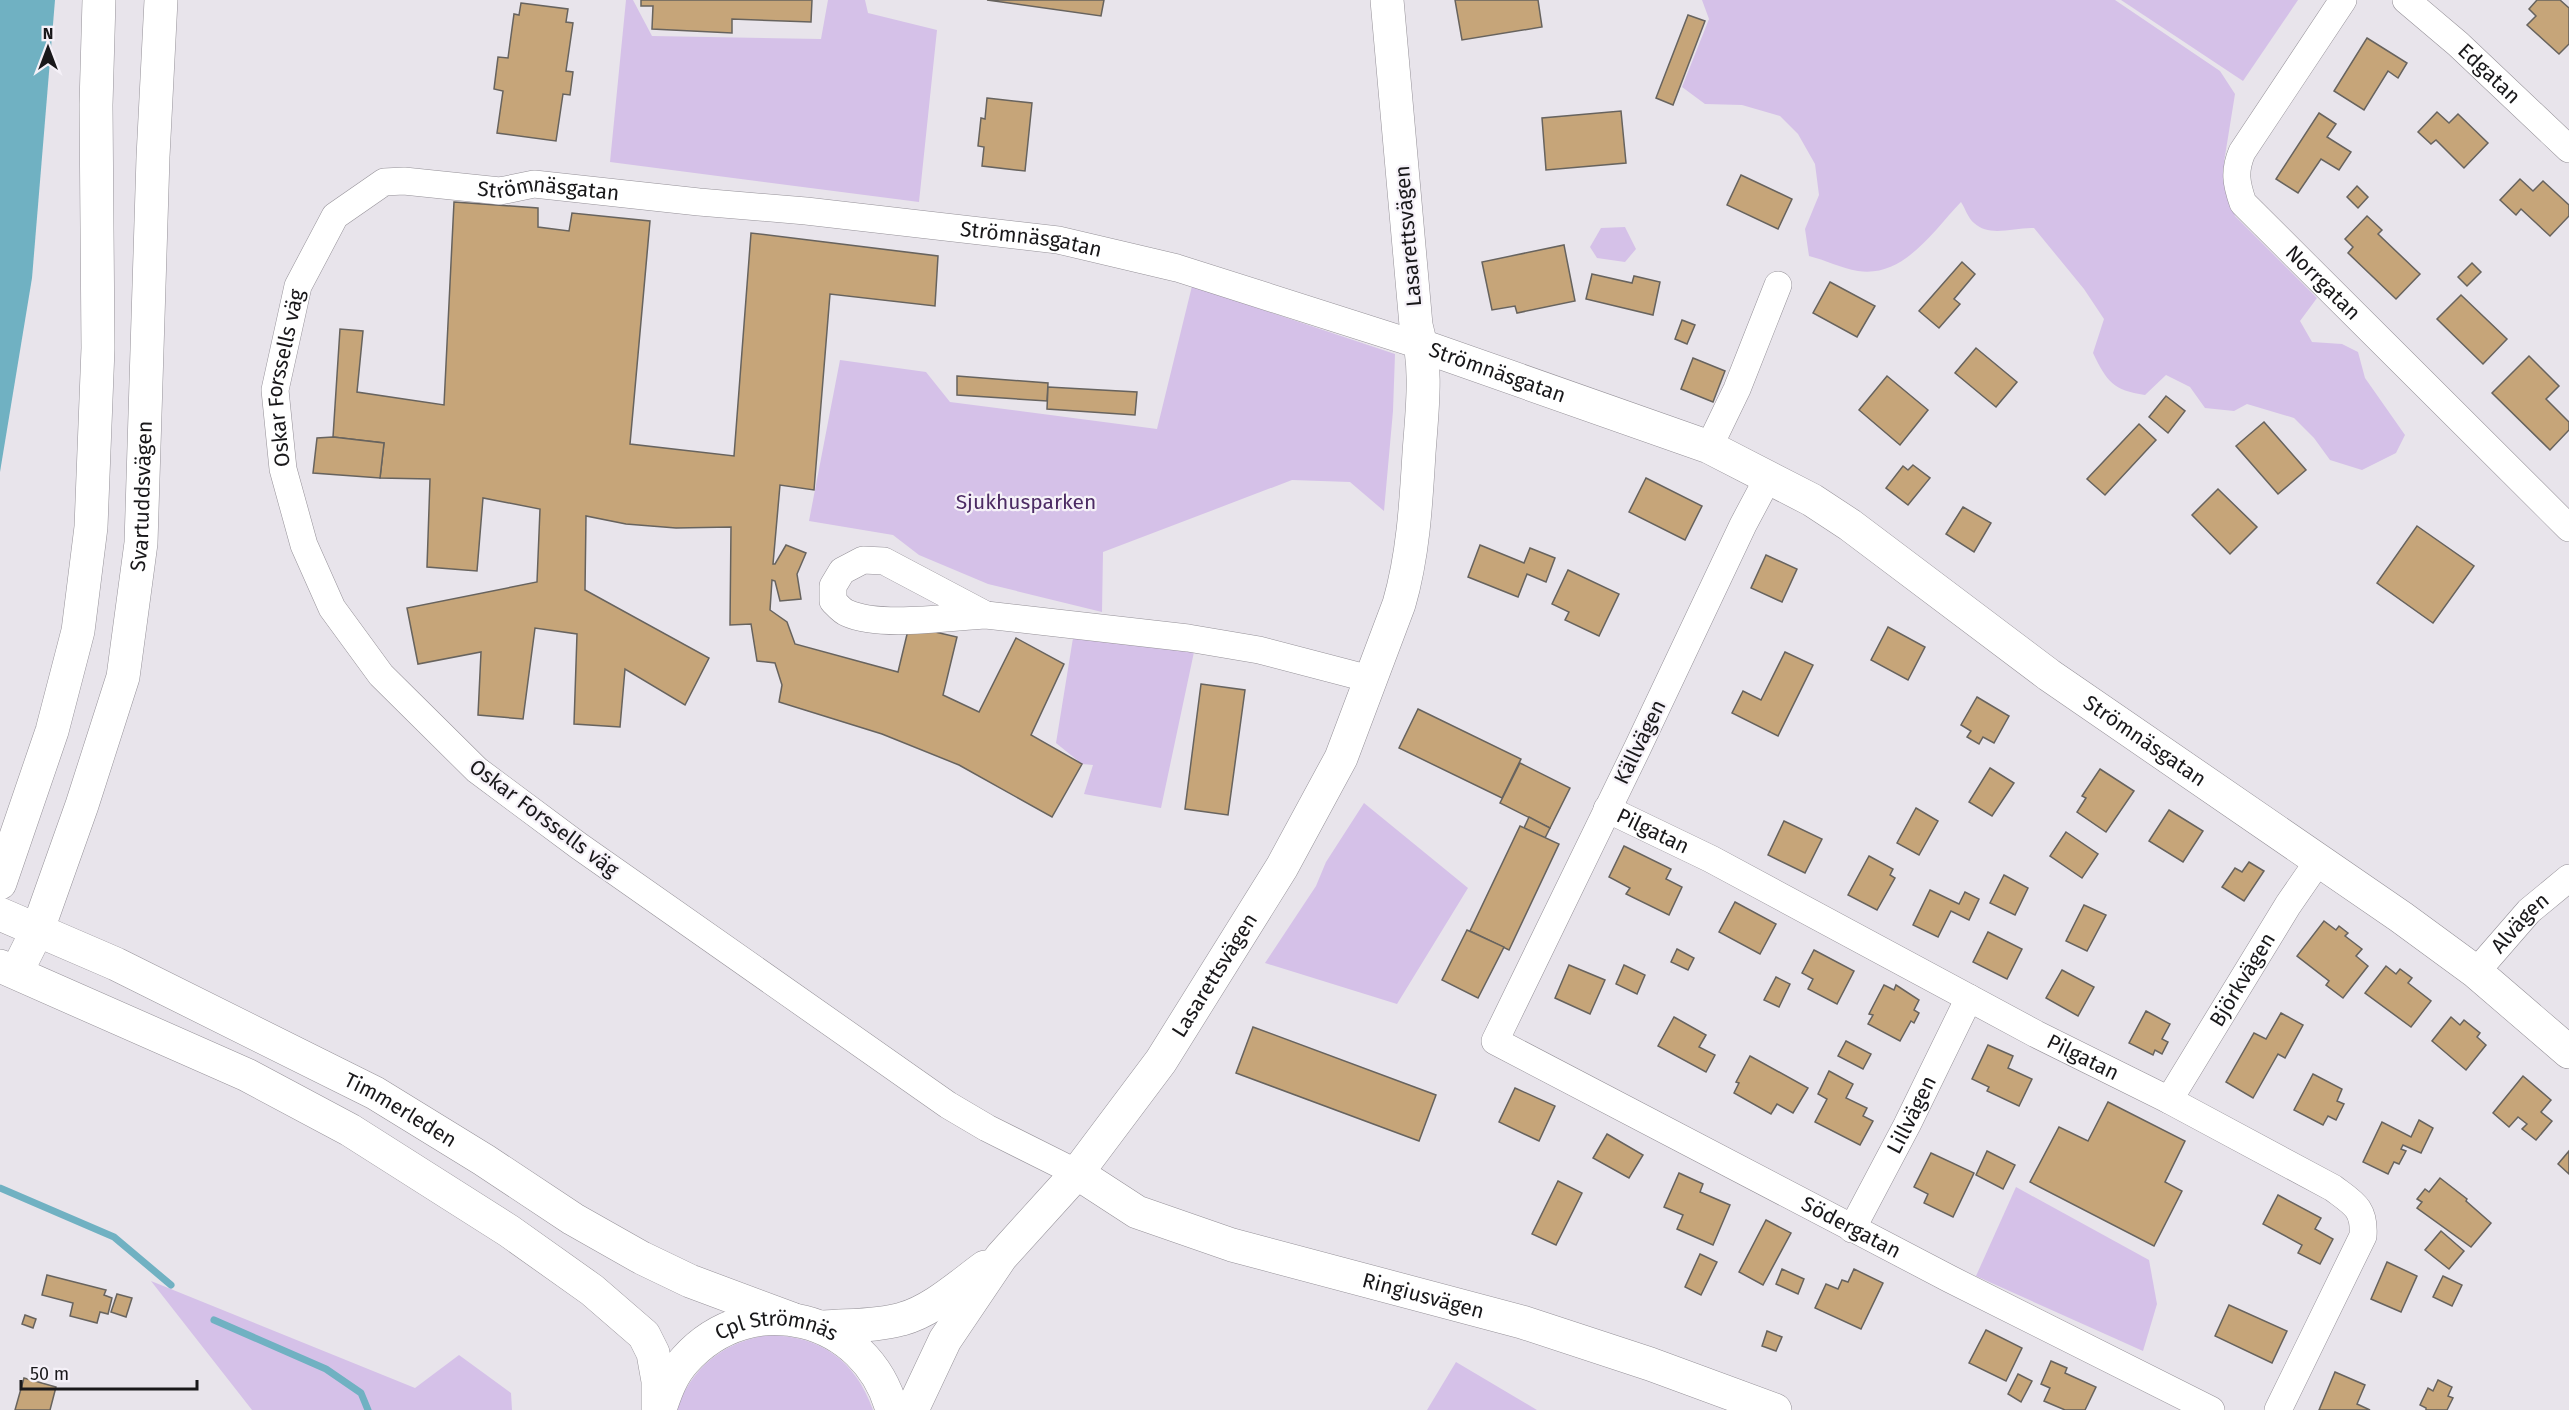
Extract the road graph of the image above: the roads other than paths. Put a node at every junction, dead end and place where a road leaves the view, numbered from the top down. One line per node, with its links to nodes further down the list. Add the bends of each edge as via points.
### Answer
1 (99, 0): 15 (main road, via 98,348 91,527 78,631 52,730)
2 (161, 0): 22 (main road, Svartuddsvägen, via 141,543 123,677)
3 (1387, 0): 9 (main road, Lasarettsvägen, via 1416,325)
4 (2343, 0): 12 (street, Norrgatan, via 2242,152 2236,168 2236,186 2243,203)
5 (2406, 0): 6 (street, Edgatan)
6 (2569, 149)
7 (335, 216): 9 (street, Strömnäsgatan, via 384,182 404,180 500,191 534,184 1058,240 1177,268); 29 (street, Oskar Forssells väg, via 298,286 275,390 283,469 304,545 332,608 381,675 477,771 579,846 948,1105)
8 (1778, 285): 10 (street, via 1737,389)
9 (1422, 346): 10 (main road, Strömnäsgatan); 14 (main road, Lasarettsvägen, via 1423,394 1405,583)
10 (1709, 447): 11 (main road, Strömnäsgatan)
11 (1769, 476): 16 (street, Källvägen); 18 (main road, Strömnäsgatan, via 1850,525 2049,675)
12 (2569, 528)
13 (986, 615): 13 (street, via 884,561 863,560 842,571 833,586 833,601 845,613 871,619); 14 (street, via 1265,651)
14 (1370, 679): 29 (main road, Lasarettsvägen, via 1341,758 1282,867 1161,1061)
15 (25, 808): 17 (main road); 20 (main road)
16 (1607, 809): 25 (street, Pilgatan, via 1711,859); 26 (street, Källvägen)
17 (0, 836)
18 (2319, 860): 24 (main road, Strömnäsgatan); 28 (street, Björkvägen)
19 (2569, 878): 24 (street, Alvägen, via 2529,911)
20 (0, 883)
21 (0, 914): 22 (main road, Timmerleden)
22 (38, 929): 23 (main road, Svartuddsvägen); 32 (main road, Timmerleden, via 375,1093 573,1219 642,1258 690,1281)
23 (8, 968): 34 (main road, Timmerleden, via 247,1075 350,1130 509,1231 592,1290 644,1335 654,1353)
24 (2476, 972): 27 (main road, Strömnäsgatan)
25 (1969, 998): 28 (street, Pilgatan); 30 (street, Lillvägen)
26 (1496, 1041): 30 (street, Södergatan)
27 (2569, 1052)
28 (2169, 1100): 39 (street, Pilgatan, via 2333,1188 2360,1209 2363,1236)
29 (1077, 1173): 31 (main road, Lasarettsvägen); 37 (main road, Ringiusvägen, via 1137,1212 1232,1245 1522,1322)
30 (1852, 1229): 38 (street, Södergatan)
31 (1013, 1242): 33 (main road, Lasarettsvägen, via 992,1262 915,1314 901,1320); 36 (main road, Lasarettsvägen, via 945,1340)
32 (792, 1318): 33 (main road, Cpl Strömnäs); 34 (main road, Cpl Strömnäs, via 762,1318 733,1326 706,1340 684,1360)
33 (824, 1327): 35 (main road, Cpl Strömnäs, via 848,1342 871,1364)
34 (659, 1410)
35 (892, 1410)
36 (912, 1410)
37 (1775, 1410)
38 (2211, 1410)
39 (2278, 1410)

